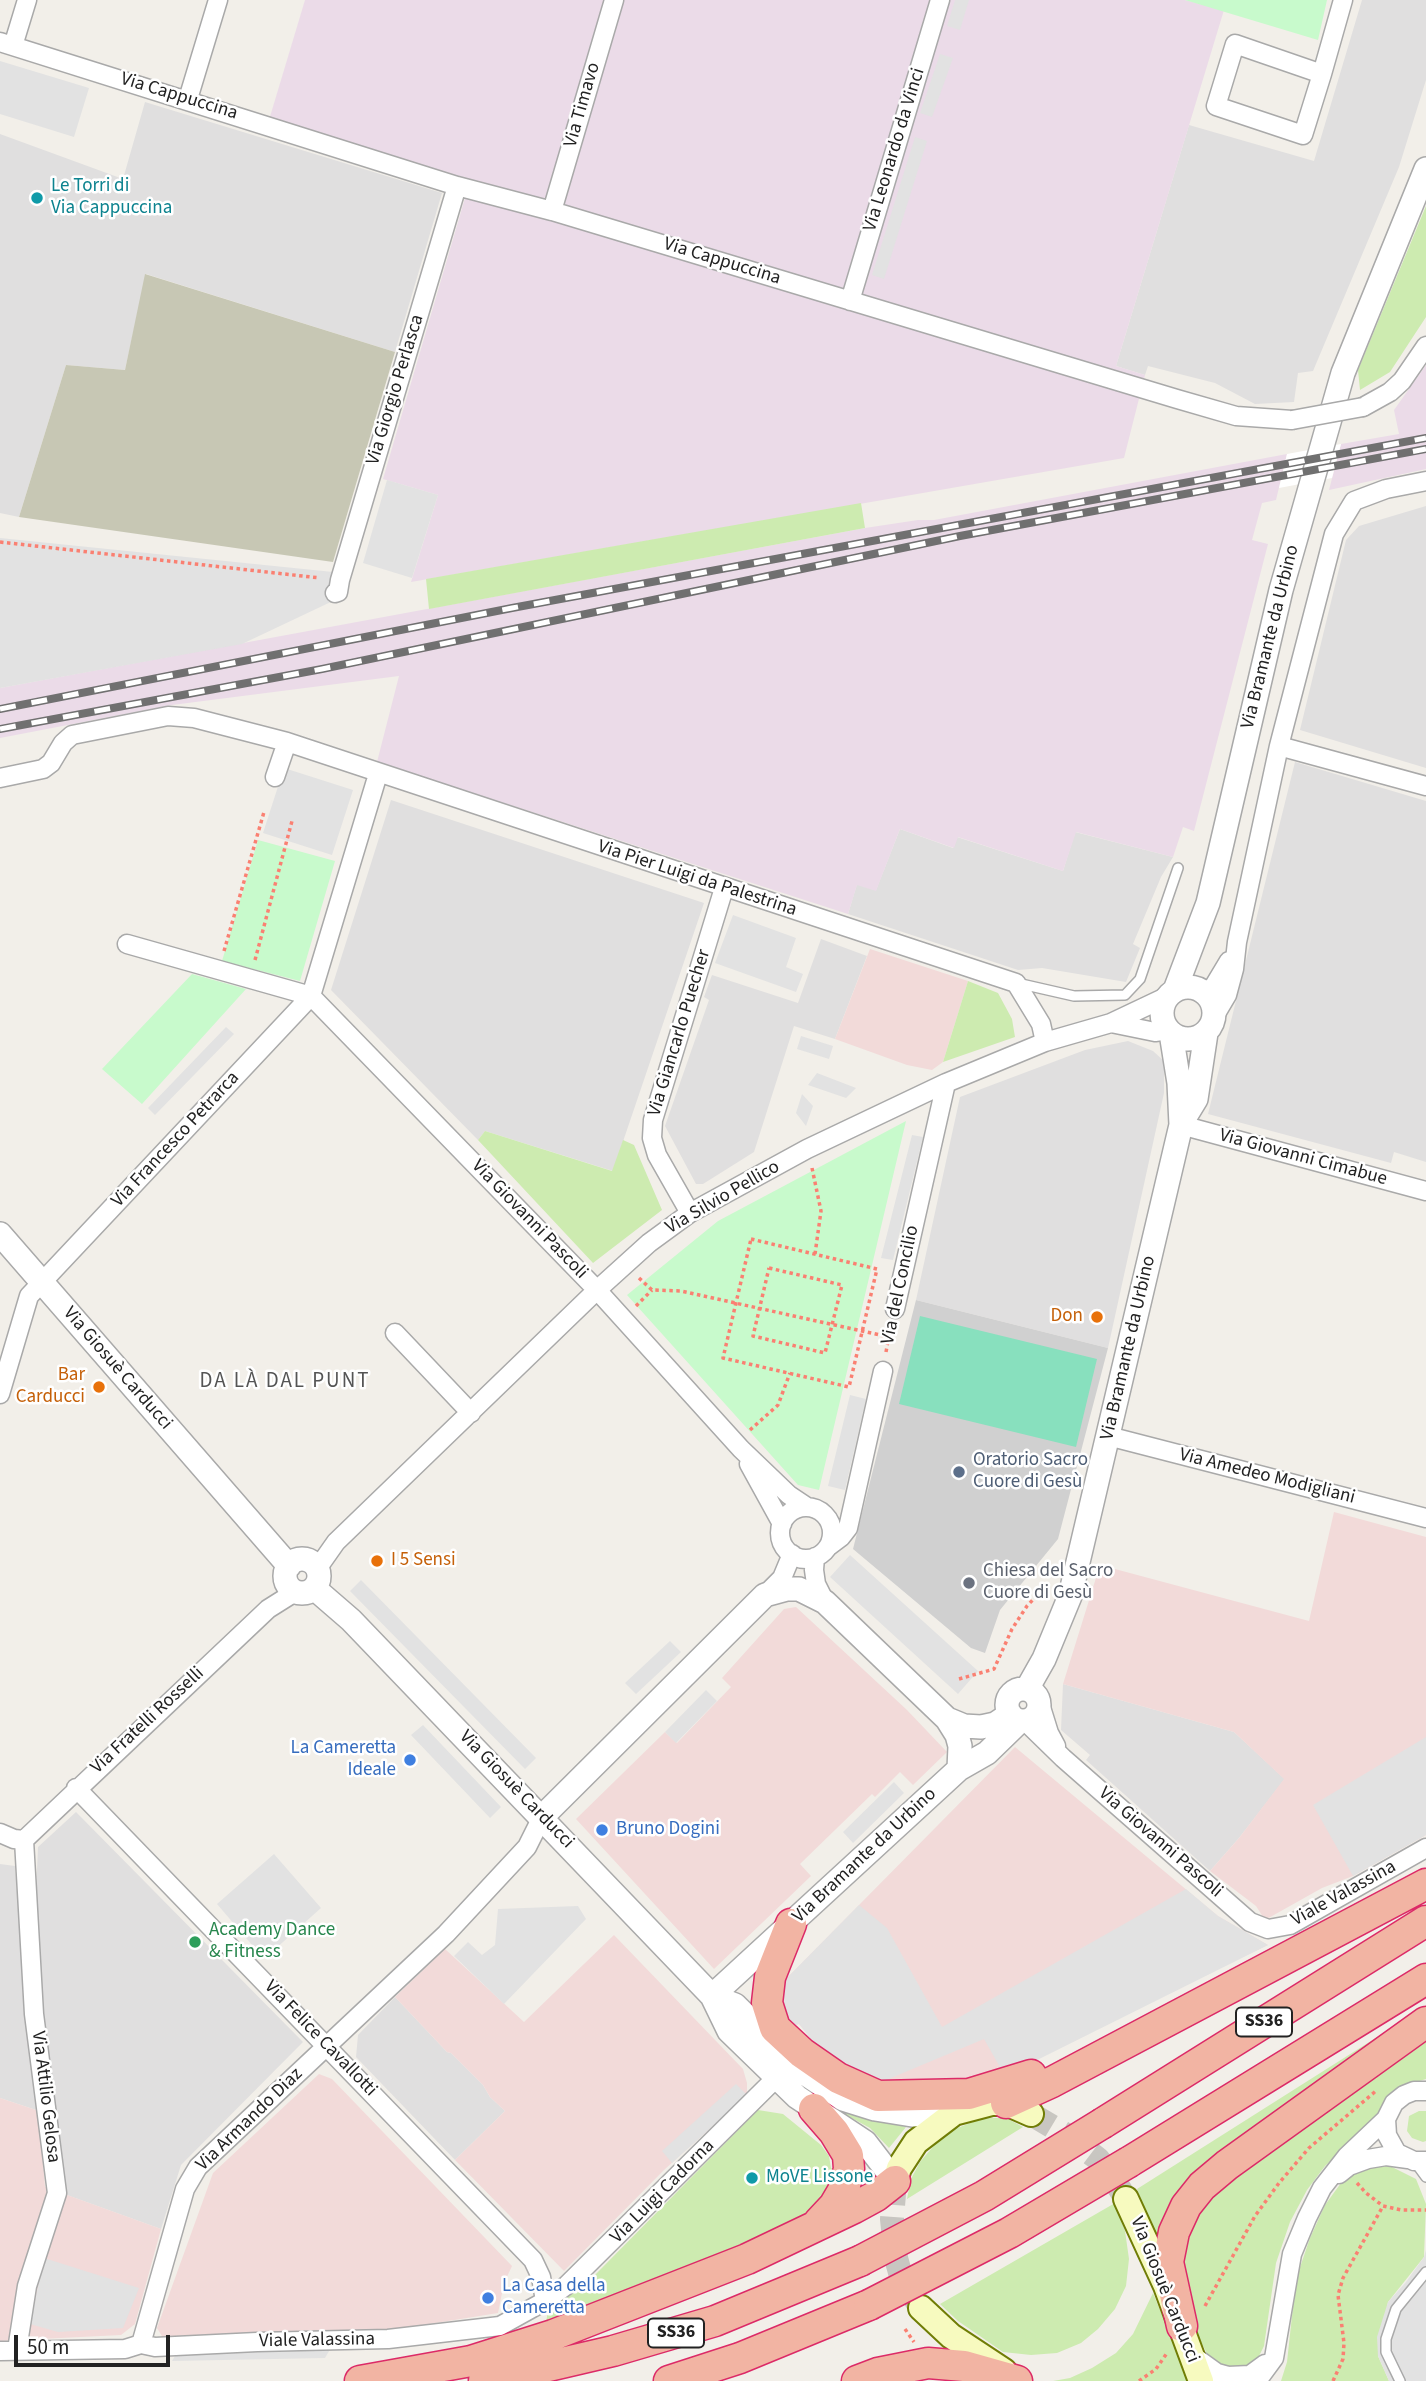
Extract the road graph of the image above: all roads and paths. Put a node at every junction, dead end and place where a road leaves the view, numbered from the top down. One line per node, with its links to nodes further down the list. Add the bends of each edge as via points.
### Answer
1 (27, 0): 6 (street)
2 (218, 0): 8 (street)
3 (614, 0): 11 (street, Via Timavo)
4 (940, 0): 12 (street, Via Leonardo da Vinci)
5 (1343, 0): 7 (street)
6 (6, 44): 8 (street, Via Cappuccina)
7 (1322, 74): 7 (street, via 1303,135 1216,106 1235,44)
8 (188, 99): 10 (street, Via Cappuccina)
9 (1426, 169): 32 (street, Via Bramante da Urbino, via 1343,373 1281,590 1208,903 1203,958)
10 (457, 186): 11 (street, Via Cappuccina); 16 (street, Via Giorgio Perlasca)
11 (552, 211): 12 (street, Via Cappuccina)
12 (850, 301): 13 (street, Via Cappuccina, bridge, via 1236,416 1292,420 1363,407 1402,381)
13 (1426, 346)
14 (1426, 481): 18 (street, Via Bramante da Urbino, via 1354,501 1334,534)
15 (0, 542): 16 (path)
16 (337, 587)
17 (287, 742): 19 (street, Via Pier Luigi da Palestrina); 20 (street); 21 (street, Via Pier Luigi da Palestrina, via 194,718 168,716 72,735 43,769)
18 (1279, 746): 22 (street); 27 (street, Via Bramante da Urbino)
19 (378, 774): 26 (street, Via Pier Luigi da Palestrina); 33 (street, Via Francesco Petrarca)
20 (275, 777)
21 (0, 778)
22 (1426, 786)
23 (264, 812): 29 (path)
24 (292, 821): 30 (path)
25 (1178, 868): 31 (lane, Via Pier Luigi da Palestrina, via 1140,979 1125,995 1074,996)
26 (724, 888): 31 (street, Via Pier Luigi da Palestrina); 42 (street, Via Giancarlo Puecher, via 653,1120 657,1155)
27 (1237, 942): 32 (street, Via Bramante da Urbino, via 1214,986); 35 (street, Via Bramante da Urbino, via 1227,995)
28 (127, 944): 29 (street)
29 (218, 970): 30 (street)
30 (250, 979): 33 (street)
31 (1016, 983): 37 (street, via 1041,1024)
32 (1186, 992): 34 (street, Via Silvio Pellico); 35 (street, via 1213,1004); 36 (street, via 1162,1006)
33 (311, 996): 46 (street, Via Francesco Petrarca); 47 (street, Via Giovanni Pascoli)
34 (1111, 1023): 36 (street, Via Silvio Pellico); 37 (street, Via Silvio Pellico)
35 (1210, 1025): 36 (street, via 1198,1038 1187,1040); 39 (street, Via Bramante da Urbino, via 1196,1099)
36 (1169, 1031): 39 (street, Via Bramante da Urbino)
37 (1045, 1042): 38 (street, Via Silvio Pellico)
38 (946, 1083): 40 (street, Via Silvio Pellico); 50 (street, Via del Concilio)
39 (1181, 1125): 41 (street, Via Giovanni Cimabue); 59 (street, Via Bramante da Urbino)
40 (807, 1149): 42 (street, Via Silvio Pellico); 44 (path, via 821,1210)
41 (1426, 1191)
42 (690, 1213): 45 (street, Via Silvio Pellico)
43 (0, 1234): 46 (street, Via Giosuè Carducci)
44 (814, 1254): 48 (path, via 751,1240); 52 (path, via 877,1269)
45 (624, 1264): 47 (street, Via Silvio Pellico); 48 (path, via 652,1290)
46 (41, 1283): 57 (street, Via Francesco Petrarca, via 29,1296); 68 (street, Via Giosuè Carducci, via 289,1566 301,1559 313,1564)
47 (597, 1290): 58 (street, Via Silvio Pellico); 60 (street, Via Giovanni Pascoli)
48 (736, 1303): 49 (path); 56 (path, via 723,1358)
49 (760, 1308): 51 (path); 51 (path, via 753,1336 825,1353); 51 (path, via 769,1268 782,1270 842,1285)
50 (895, 1310): 54 (path, Via del Concilio)
51 (832, 1325): 52 (path)
52 (862, 1331): 54 (path); 56 (path, via 849,1387)
53 (395, 1334): 58 (street)
54 (889, 1337): 55 (path, Via del Concilio)
55 (883, 1371): 61 (street, Via del Concilio)
56 (790, 1373): 60 (path, via 778,1405)
57 (0, 1394)
58 (471, 1413): 68 (street, Via Silvio Pellico, via 336,1542)
59 (1108, 1436): 64 (street, Via Amedeo Modigliani); 71 (street, Via Bramante da Urbino)
60 (738, 1445): 62 (street, Via Giovanni Pascoli); 65 (street, Via Giovanni Pascoli)
61 (856, 1486): 63 (street); 66 (street, Via del Concilio, via 848,1528)
62 (807, 1507): 63 (street); 65 (street, via 790,1512)
63 (826, 1516): 66 (street, via 832,1528)
64 (1426, 1518)
65 (782, 1524): 67 (street, via 781,1540)
66 (822, 1552): 67 (street, via 799,1558); 70 (street, via 814,1570)
67 (792, 1554): 69 (street, via 782,1578)
68 (309, 1583): 76 (street, Via Fratelli Rosselli, via 268,1609); 77 (street, Via Giosuè Carducci, via 352,1620)
69 (765, 1595): 70 (street, via 799,1589); 77 (street)
70 (825, 1602): 74 (street)
71 (1067, 1604): 72 (path, via 1043,1589 1012,1629 994,1669); 73 (street, Via Bramante da Urbino)
72 (959, 1679)
73 (1027, 1708): 74 (street, via 981,1727); 75 (street, Via Bramante da Urbino, via 987,1753); 84 (street, Via Giovanni Pascoli, via 1063,1758)
74 (947, 1719): 75 (street, via 960,1745)
75 (959, 1769): 83 (street, Via Bramante da Urbino)
76 (76, 1788): 79 (street, Via Fratelli Rosselli); 88 (street, Via Felice Cavallotti)
77 (542, 1817): 86 (street, Via Giosuè Carducci); 88 (street, Via Armando Diaz, via 527,1847 455,1924)
78 (0, 1833): 79 (street)
79 (24, 1840): 109 (street, Via Attilio Gelosa, via 34,2014 57,2193)
80 (1426, 1849): 84 (street, Viale Valassina, via 1290,1925)
81 (1426, 1884): 89 (highway)
82 (1426, 1921): 112 (highway, SS36, bridge, via 984,2196 860,2261 715,2321)
83 (791, 1924): 86 (street, Via Bramante da Urbino); 89 (highway, via 770,1977 767,2003 775,2028 838,2078 878,2096 969,2094)
84 (1259, 1926)
85 (1426, 1979): 113 (highway, SS36, bridge, via 1009,2232 869,2305 740,2358)
86 (712, 1996): 90 (street, Via Giosuè Carducci, via 729,2031); 95 (street, Via Giosuè Carducci, via 735,2005 796,2067 843,2099 912,2115)
87 (1426, 2022): 107 (highway, via 1227,2165 1186,2206 1168,2262)
88 (327, 2046): 105 (street, Via Felice Cavallotti, via 533,2260); 108 (street, Via Armando Diaz, via 198,2167 185,2189)
89 (1108, 2052): 93 (highway, via 1052,2082)
90 (776, 2078): 94 (street, Via Giosuè Carducci); 105 (street, Via Luigi Cadorna, via 595,2259)
91 (1383, 2086): 107 (path, via 1309,2148 1279,2183)
92 (1422, 2089): 96 (street, via 1404,2095)
93 (1018, 2108): 95 (main road, Via Giosuè Carducci, via 985,2104)
94 (814, 2109): 99 (street, Via Giosuè Carducci, via 865,2142); 103 (highway, via 848,2155 849,2169 844,2189)
95 (954, 2113): 99 (main road, Via Giosuè Carducci, via 916,2142)
96 (1386, 2119): 97 (street, via 1392,2146); 100 (street, via 1346,2155)
97 (1416, 2160): 98 (lane); 100 (street, via 1368,2159 1349,2166)
98 (1426, 2177)
99 (895, 2182): 103 (highway)
100 (1322, 2188): 110 (street, via 1292,2254)
101 (1126, 2199): 107 (main road, Via Giosuè Carducci)
102 (1383, 2206): 119 (path, via 1342,2278 1338,2295 1343,2359)
103 (817, 2224): 111 (highway, via 747,2259 553,2334 471,2361)
104 (1426, 2272): 120 (lane, via 1396,2309 1386,2339 1386,2352)
105 (545, 2301): 108 (street, Viale Valassina, via 500,2326 388,2339)
106 (921, 2308): 115 (main road, via 951,2336)
107 (1185, 2337): 110 (street, via 1207,2368 1228,2376 1250,2375); 116 (path); 117 (main road, Via Giosuè Carducci)
108 (141, 2344): 109 (street, Viale Valassina, via 125,2349)
109 (9, 2350)
110 (1273, 2358): 118 (street)
111 (360, 2381)
112 (484, 2381)
113 (669, 2381)
114 (857, 2381): 115 (highway, via 928,2364 964,2366)
115 (1019, 2381)
116 (1139, 2381)
117 (1201, 2381)
118 (1257, 2381)
119 (1333, 2381)
120 (1400, 2381)

